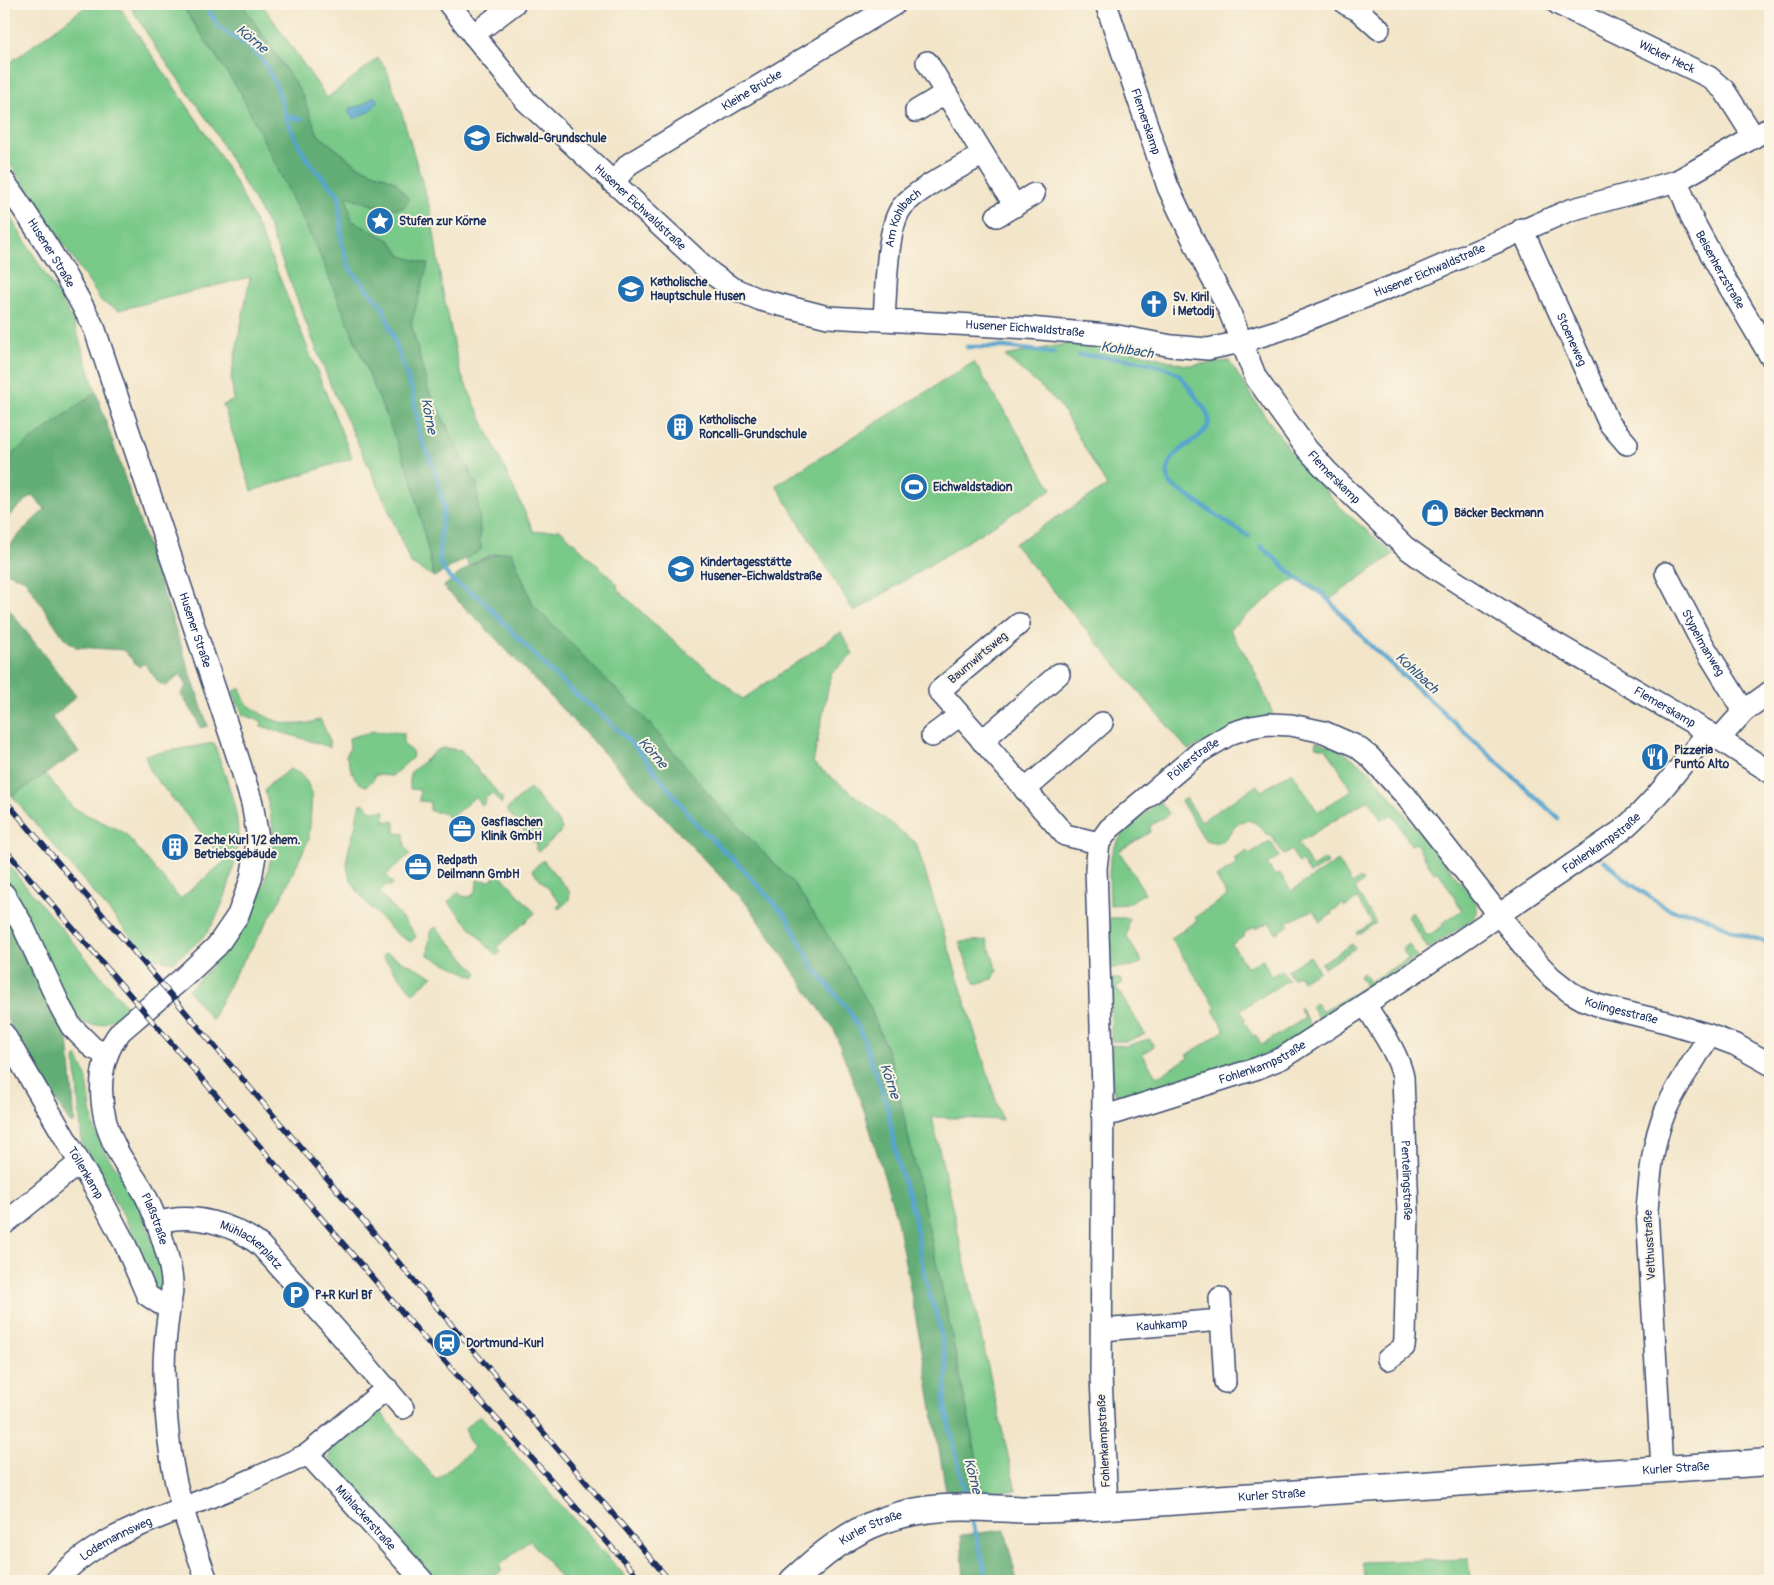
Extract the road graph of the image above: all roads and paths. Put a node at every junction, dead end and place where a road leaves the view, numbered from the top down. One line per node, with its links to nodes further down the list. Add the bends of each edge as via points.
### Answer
1 (449, 4): 8 (street, Husener Eichwaldstraße)
2 (514, 4): 8 (street)
3 (895, 4): 16 (street, Kleine Brücke, via 630,164)
4 (1106, 4): 20 (street, Flemerskamp, via 1168,187 1228,308)
5 (1346, 4): 7 (street)
6 (1558, 4): 12 (street, Wicker Heck, via 1709,78)
7 (1379, 29)
8 (473, 36): 16 (street, Husener Eichwaldstraße, via 526,101)
9 (927, 62): 10 (street)
10 (946, 93): 11 (street); 13 (street)
11 (916, 111)
12 (1762, 133): 15 (street, Husener Eichwaldstraße)
13 (983, 154): 17 (street, via 1006,211); 19 (street, Am Kohlbach, via 919,192 902,207 890,247)
14 (4, 181): 41 (street, Husener Straße, via 30,218 95,330 239,761 252,803 258,838 252,879 238,915 217,946 121,1031)
15 (1677, 181): 18 (street, Husener Eichwaldstraße, via 1570,210); 21 (street, Beisenherzstraße, via 1693,221)
16 (613, 183): 19 (street, Husener Eichwaldstraße, via 711,273 732,288 781,306 828,317)
17 (1034, 194)
18 (1522, 230): 20 (street, Husener Eichwaldstraße, via 1414,278); 22 (street, Stoeneweg, via 1609,423)
19 (884, 320): 20 (street, Husener Eichwaldstraße, via 1118,336 1188,348 1208,349)
20 (1241, 342): 31 (street, Flemerskamp, via 1256,378 1298,439 1405,547 1524,625)
21 (1770, 356)
22 (1627, 444)
23 (1666, 573): 27 (street, Stypelmanweg, via 1702,643)
24 (1019, 624): 28 (street, Baumwirtsweg, via 939,691)
25 (1059, 674): 32 (street)
26 (1770, 692): 27 (street)
27 (1744, 711): 31 (street)
28 (960, 714): 30 (street); 32 (street, Baumwirtsweg)
29 (1102, 723): 34 (street)
30 (932, 736)
31 (1713, 736): 33 (street, Flemerskamp); 37 (street, Fohlenkampstraße, via 1632,822)
32 (982, 741): 34 (street, Baumwirtsweg)
33 (1770, 772)
34 (1024, 790): 35 (street, Baumwirtsweg, via 1065,835)
35 (1099, 844): 37 (street, Pöllerstraße, via 1109,830 1200,752 1232,733 1250,727 1291,724 1324,732 1356,746 1370,757 1405,795); 43 (street, via 1096,868)
36 (4, 894): 41 (street, via 71,1026 93,1048)
37 (1500, 914): 38 (street, Fohlenkampstraße); 40 (street, Kolingesstraße, via 1533,958 1570,992 1600,1006)
38 (1365, 1004): 43 (street, Fohlenkampstraße, via 1266,1065 1115,1113); 51 (street, Pentelingstraße, via 1395,1054 1403,1077 1408,1212 1405,1337 1404,1347)
39 (4, 1034): 44 (street, Töllenkamp)
40 (1709, 1035): 42 (street, Kolingesstraße, via 1736,1044); 57 (street, Velthusstraße, via 1665,1112 1656,1138 1649,1183 1647,1210)
41 (107, 1056): 45 (street, Plaßstraße, via 102,1091 105,1121 119,1154 143,1191)
42 (1770, 1064)
43 (1102, 1114): 50 (street, Fohlenkampstraße)
44 (79, 1163): 46 (street); 48 (street, Töllenkamp, via 125,1244 147,1295)
45 (157, 1223): 48 (street, Plaßstraße, via 172,1279); 53 (street, Mühlackerplatz, via 192,1219 246,1234 260,1245)
46 (4, 1224)
47 (1220, 1298): 49 (street)
48 (169, 1307): 59 (street, Plaßstraße, via 165,1389 174,1472)
49 (1221, 1320): 50 (street, Kauhkamp); 52 (street)
50 (1102, 1330): 58 (street, Fohlenkampstraße)
51 (1388, 1359)
52 (1226, 1382)
53 (387, 1388): 54 (street, Mühlackerplatz); 55 (street)
54 (403, 1408)
55 (308, 1454): 59 (street); 62 (street, Mühlackerstraße)
56 (1770, 1462): 57 (main road, Kurler Straße)
57 (1662, 1469): 58 (main road, Kurler Straße)
58 (1107, 1506): 63 (main road, Kurler Straße, via 1052,1509 949,1506 915,1510 869,1526 823,1554)
59 (183, 1508): 60 (street, Lodemannsweg, via 85,1555); 61 (street, Plaßstraße)
60 (56, 1581)
61 (208, 1581)
62 (423, 1581)
63 (793, 1581)

